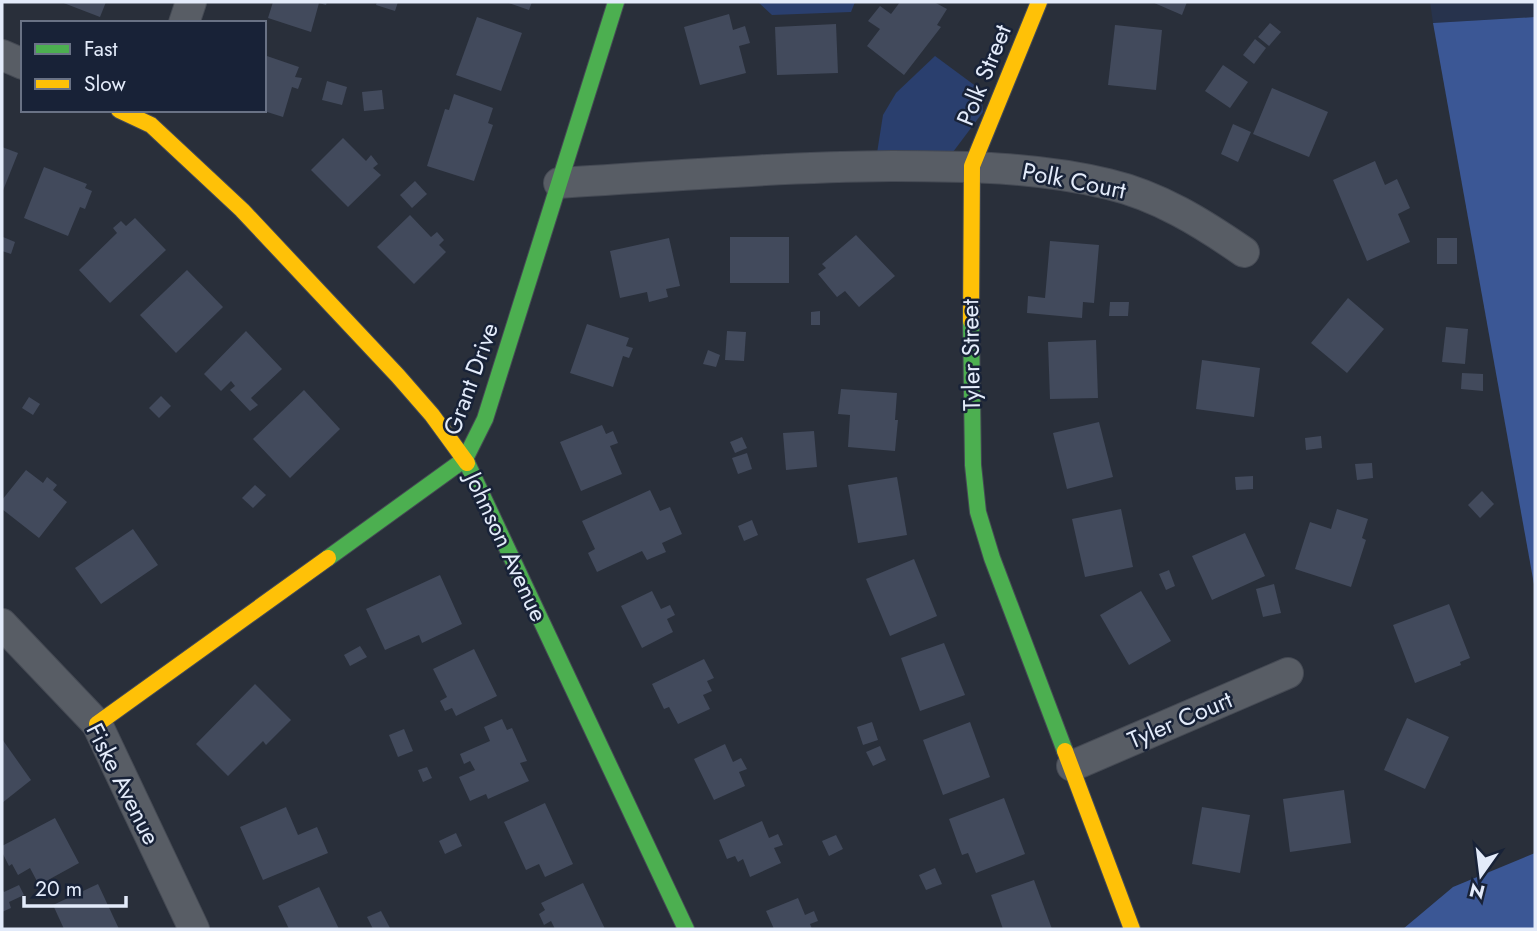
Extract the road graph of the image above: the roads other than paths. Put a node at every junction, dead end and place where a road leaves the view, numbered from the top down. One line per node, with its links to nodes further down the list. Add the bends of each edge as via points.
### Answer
1 (191, 2): 4 (street)
2 (616, 2): 10 (street, Grant Drive)
3 (1039, 2): 9 (street, Polk Street)
4 (185, 21)
5 (2, 55): 6 (street)
6 (21, 63)
7 (128, 112): 8 (street, Johnson Avenue)
8 (153, 118): 12 (street, Johnson Avenue, via 337,310)
9 (972, 166): 10 (street, via 832,167); 11 (street, Polk Court, via 1109,184 1178,210); 16 (street, Tyler Street, via 971,380 978,512 1009,606)
10 (559, 183): 12 (street, Grant Drive, via 485,419)
11 (1244, 252)
12 (465, 459): 15 (street, Grant Drive); 18 (street, Johnson Avenue)
13 (2, 624): 15 (street, Fiske Avenue)
14 (1289, 673): 16 (street, Tyler Court)
15 (97, 724): 17 (street, Fiske Avenue)
16 (1072, 766): 19 (street, Tyler Street)
17 (194, 929)
18 (685, 929)
19 (1132, 929)

